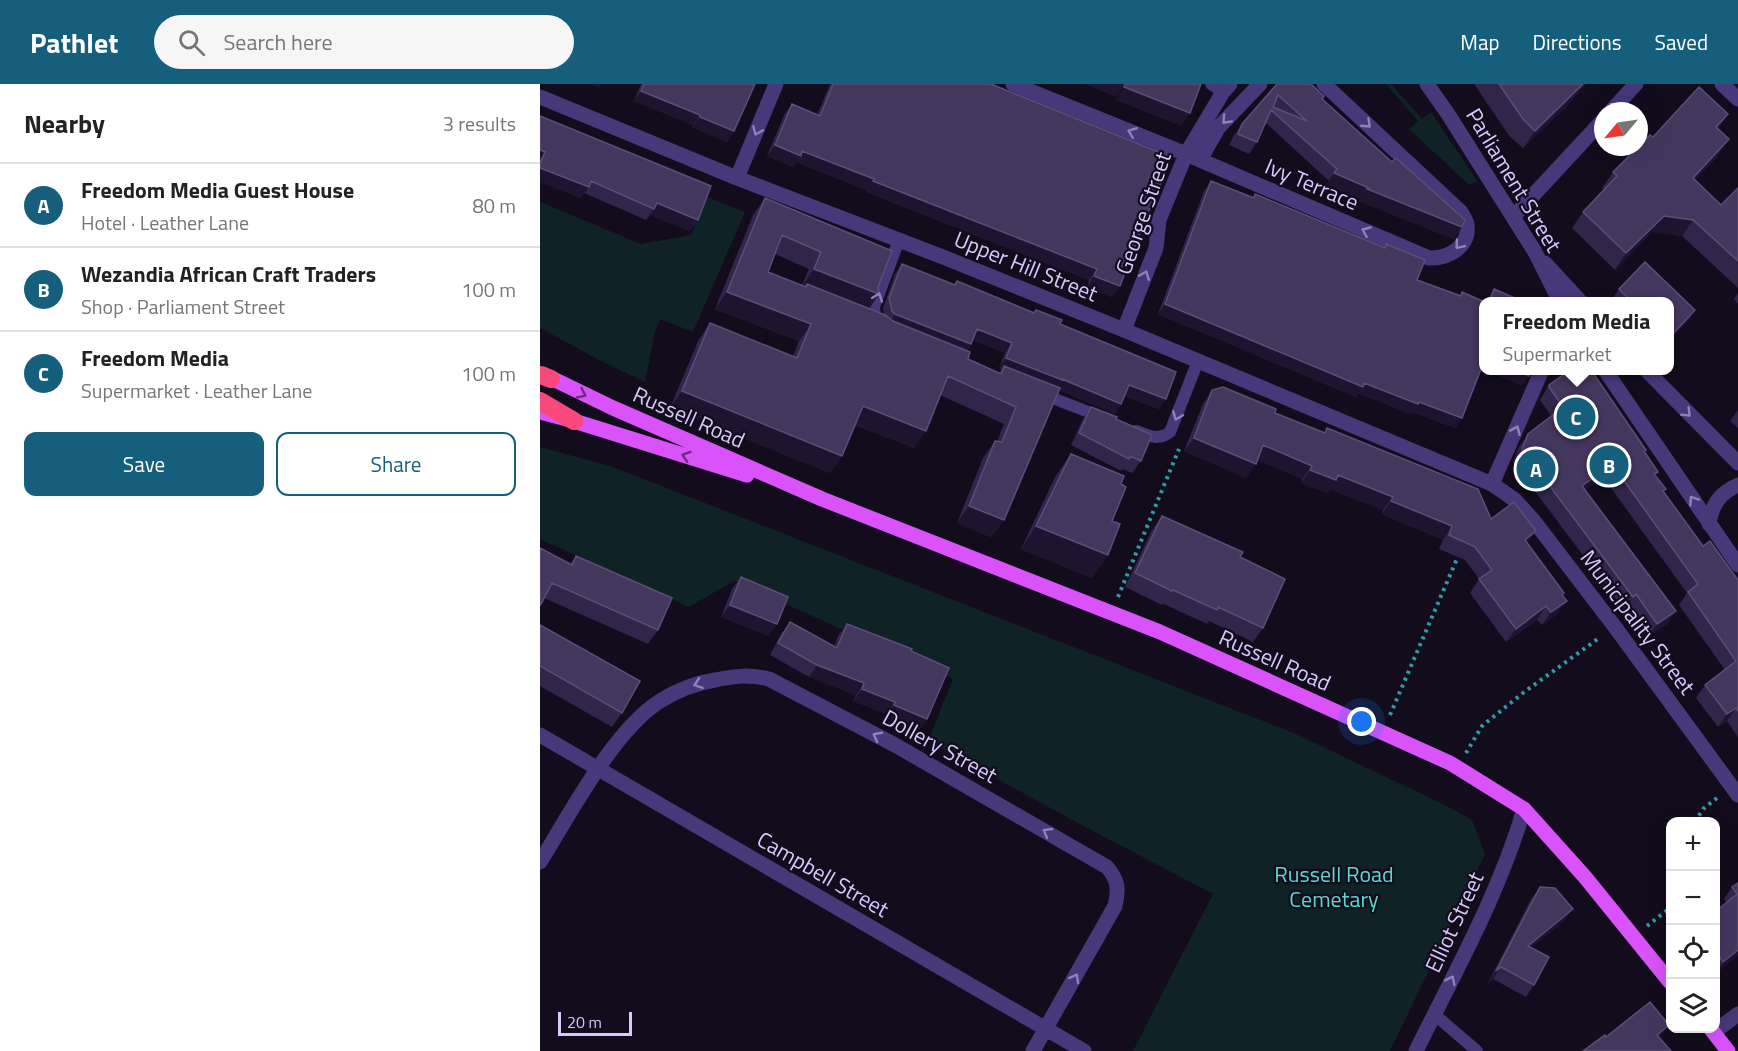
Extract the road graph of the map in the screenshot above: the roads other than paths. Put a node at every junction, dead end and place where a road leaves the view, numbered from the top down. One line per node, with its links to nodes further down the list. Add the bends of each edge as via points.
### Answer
1 (776, 84): 14 (street, one-way to 14)
2 (1013, 84): 13 (street, Ivy Terrace, one-way to 2)
3 (1260, 84): 13 (street, George Street, one-way to 13)
4 (1324, 84): 13 (street, Ivy Terrace, one-way to 13, via 1461,212 1467,224 1466,236 1455,251 1437,259 1419,254)
5 (1427, 84): 15 (street, Parliament Street)
6 (1636, 84): 11 (street)
7 (1722, 84): 10 (street)
8 (1221, 87): 13 (street, George Street)
9 (540, 97): 14 (street, Upper Hill Street)
10 (1738, 99)
11 (1619, 102)
12 (1594, 130): 15 (street)
13 (1193, 157): 20 (street, George Street, one-way to 13, via 1156,248 1159,220)
14 (737, 178): 16 (street, Upper Hill Street)
15 (1513, 217): 17 (street, Parliament Street)
16 (899, 240): 20 (street, Upper Hill Street); 21 (lane, one-way to 16, via 873,323 874,307)
17 (1535, 252): 18 (street, Parliament Street); 19 (street)
18 (1558, 297)
19 (1576, 297)
20 (1124, 330): 22 (street, Upper Hill Street)
21 (894, 335)
22 (1198, 361): 27 (lane, one-way to 27, via 1170,432 1163,437 1154,438); 32 (street, Upper Hill Street)
23 (544, 375): 34 (main road, Russell Road, one-way to 34)
24 (1540, 375): 32 (street, one-way to 24)
25 (1608, 375): 35 (street, one-way to 25)
26 (1651, 375): 31 (street, one-way to 31)
27 (1035, 391)
28 (540, 401): 30 (highway)
29 (540, 412): 30 (main road, Russell Road)
30 (574, 421): 34 (main road, Russell Road, one-way to 30)
31 (1738, 464)
32 (1492, 484): 39 (street, Municipality Street, via 1515,500 1534,521)
33 (1738, 485): 35 (street, via 1720,495)
34 (822, 499): 40 (main road, Russell Road, via 1160,632 1458,768)
35 (1709, 524): 36 (street)
36 (1738, 565)
37 (540, 735): 38 (street, Campbell Street)
38 (599, 769): 41 (street); 46 (street, Campbell Street); 46 (street, Dollery Street, one-way to 38, via 1115,906 1119,891 1116,878 1097,861 895,746 769,679 751,675 704,682 660,701 624,734)
39 (1738, 795)
40 (1524, 809): 42 (main road, Russell Road); 43 (street, Elliot Street, one-way to 40, via 1495,890)
41 (540, 862)
42 (1668, 979)
43 (1434, 1014): 50 (street, Elliot Street); 51 (lane)
44 (1738, 1014): 45 (street)
45 (1720, 1025)
46 (1047, 1030): 48 (street); 49 (street, Campbell Street)
47 (1714, 1033): 52 (main road)
48 (1033, 1051)
49 (1084, 1051)
50 (1416, 1051)
51 (1477, 1051)
52 (1728, 1051)

